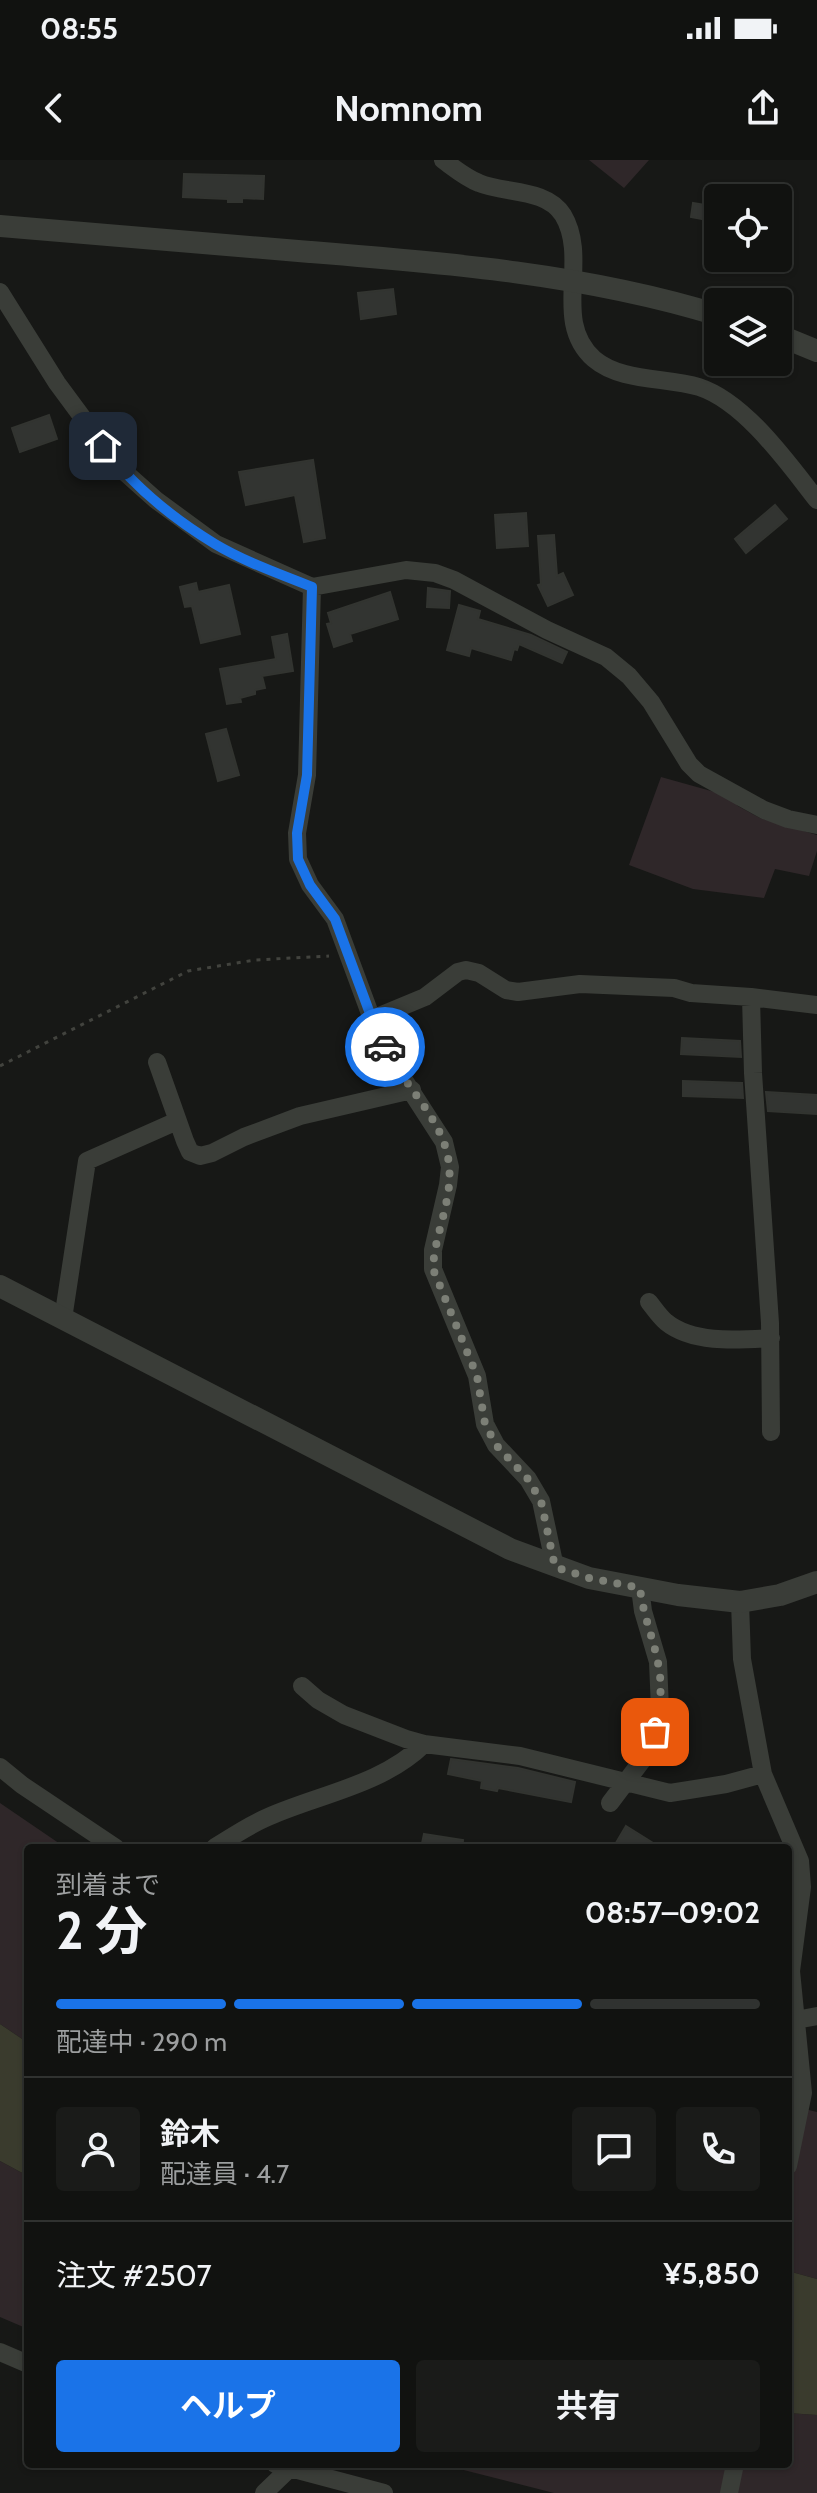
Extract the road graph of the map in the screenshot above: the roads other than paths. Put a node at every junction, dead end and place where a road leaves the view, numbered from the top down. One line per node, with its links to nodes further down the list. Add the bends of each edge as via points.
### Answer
1 (443, 160): 3 (street, via 480,183 545,199 562,213 571,236)
2 (0, 226): 3 (street, via 452,264)
3 (573, 281): 5 (street); 8 (street, via 575,333 596,361 720,397 754,426)
4 (0, 292): 9 (street, via 57,383 119,467 216,544)
5 (704, 311)
6 (792, 341): 7 (street)
7 (817, 351)
8 (817, 500)
9 (312, 587): 10 (street, via 406,570 454,580 606,657 651,702 699,774 764,810); 13 (street, via 307,775 298,859 335,919)
10 (817, 825)
11 (751, 997): 12 (street); 13 (street, via 580,984 518,992 466,970 425,997); 20 (street)
12 (817, 1005)
13 (372, 1019): 15 (street)
14 (157, 1062): 16 (street)
15 (412, 1090): 16 (street, via 300,1116 200,1156 190,1152); 22 (street, via 444,1142 450,1167 433,1269 477,1376 485,1424 541,1501)
16 (177, 1121): 19 (street, via 87,1161)
17 (0, 1286): 19 (street)
18 (649, 1302): 20 (street, via 666,1322 693,1334)
19 (63, 1319): 22 (street, via 510,1549)
20 (771, 1338): 21 (street)
21 (771, 1432)
22 (555, 1567): 24 (street)
23 (817, 1582): 25 (street)
24 (640, 1588): 25 (street); 30 (street, via 658,1662 660,1709 647,1754)
25 (740, 1602): 29 (street, via 742,1659)
26 (302, 1686): 27 (street, via 344,1715)
27 (424, 1744): 30 (street, via 520,1756); 33 (street, via 385,1772 265,1818)
28 (0, 1767): 32 (street)
29 (763, 1774): 30 (street, via 670,1793); 34 (street, via 800,1861 802,1887)
30 (627, 1782): 31 (street)
31 (610, 1803)
32 (110, 1844)
33 (221, 1844)
34 (792, 1963)
35 (792, 1981): 37 (street)
36 (817, 2016): 37 (street)
37 (796, 2020): 38 (street)
38 (802, 2095): 39 (street)
39 (792, 2146)
40 (0, 2352): 41 (street)
41 (24, 2362)
42 (281, 2468): 45 (street)
43 (286, 2468): 46 (street)
44 (734, 2468): 47 (street)
45 (264, 2493)
46 (384, 2493)
47 (729, 2493)

